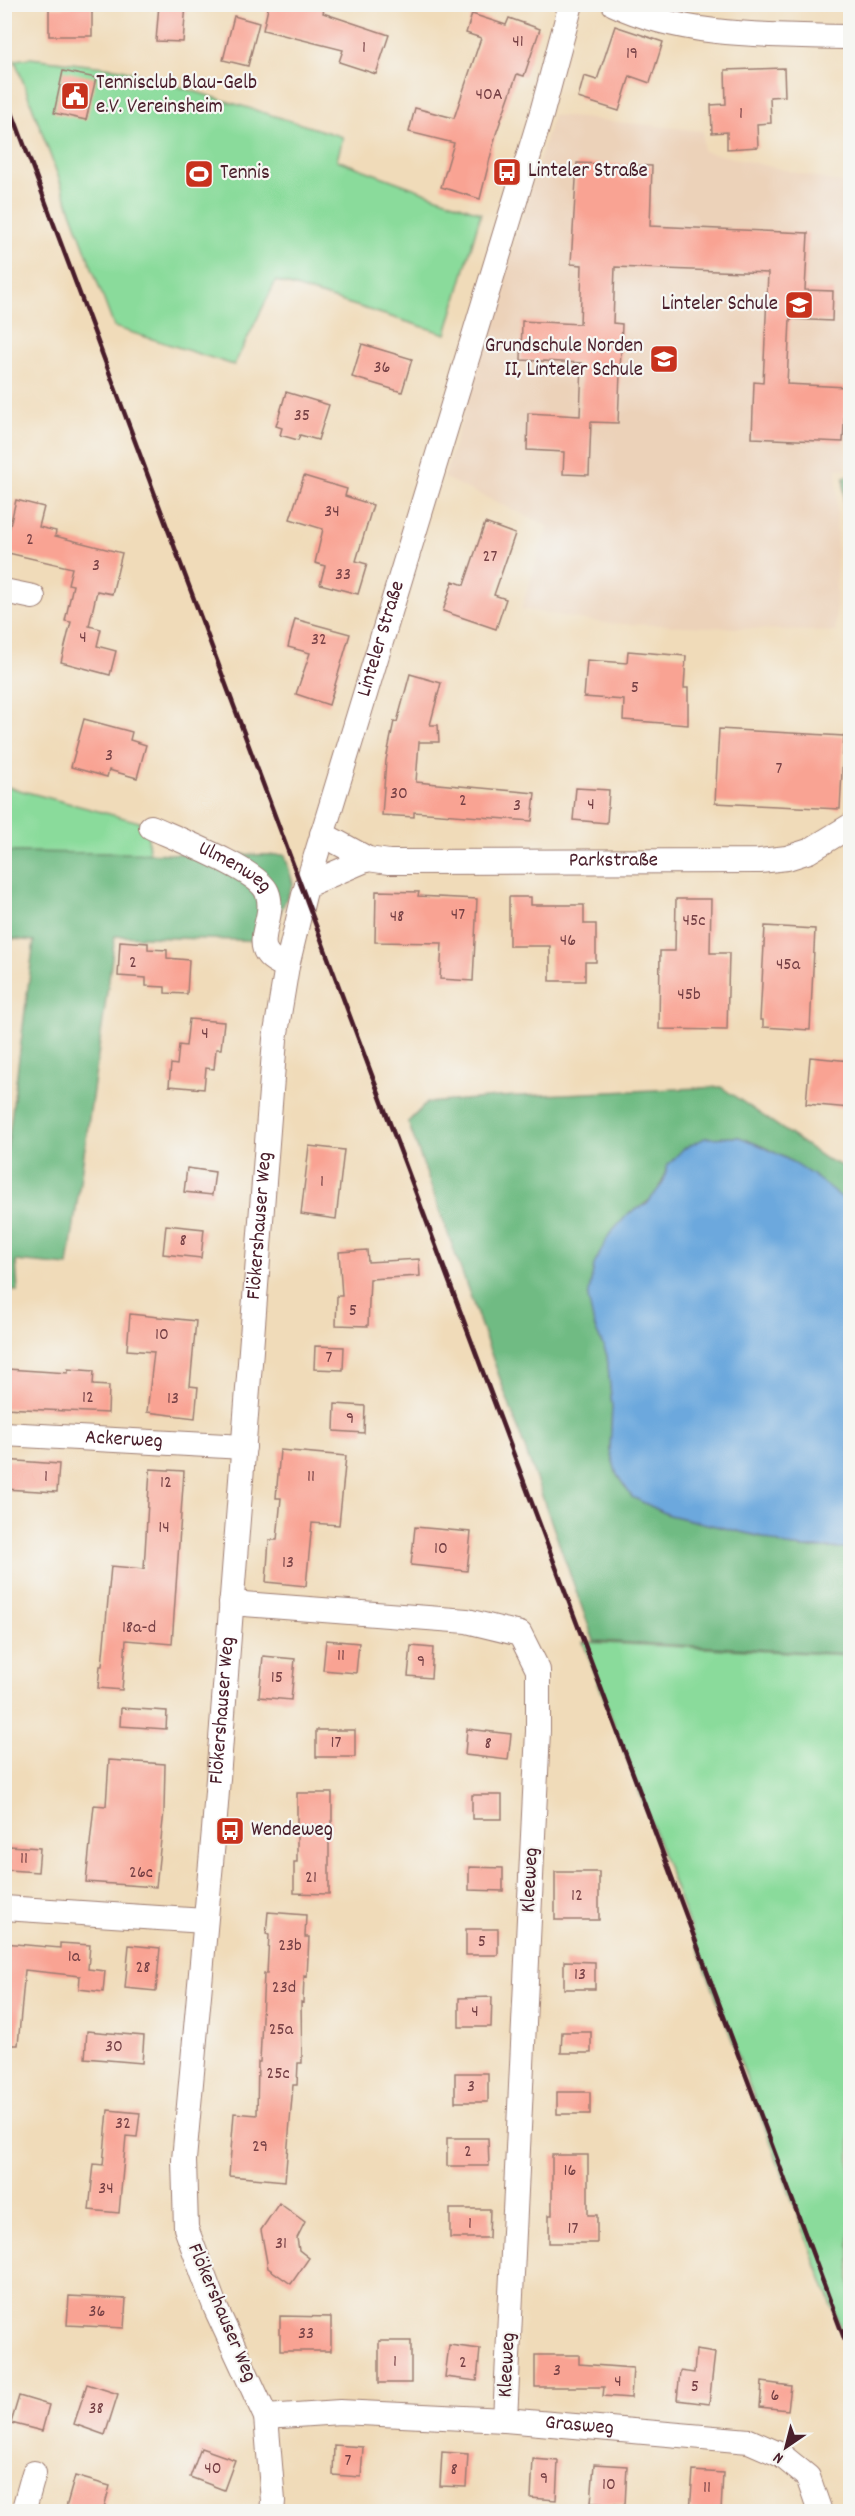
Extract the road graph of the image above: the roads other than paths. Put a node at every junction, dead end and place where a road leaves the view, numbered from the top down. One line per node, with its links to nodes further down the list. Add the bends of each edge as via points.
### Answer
1 (571, 4): 8 (street, Linteler Straße, via 542,112)
2 (614, 4): 3 (street, via 633,14 733,33)
3 (850, 37)
4 (4, 591): 5 (street)
5 (33, 597)
6 (850, 826): 9 (street, Parkstraße, via 809,851 760,861)
7 (151, 827): 11 (street, Ulmenweg, via 258,880 267,892 263,944 267,955)
8 (322, 834): 9 (street, Parkstraße); 10 (street, Linteler Straße)
9 (368, 859): 10 (street, Parkstraße)
10 (305, 890): 11 (street, Flökershauser Weg)
11 (286, 966): 13 (street, Flökershauser Weg, via 275,1039)
12 (4, 1434): 13 (street, Ackerweg)
13 (244, 1447): 14 (street, Flökershauser Weg)
14 (231, 1603): 16 (street, Flökershauser Weg); 18 (street, Kleeweg, via 467,1621 520,1634 538,1670)
15 (4, 1908): 16 (street)
16 (205, 1921): 17 (street, Flökershauser Weg, via 184,2160 186,2228 216,2309)
17 (266, 2417): 18 (street, Grasweg, via 340,2412); 21 (street, Flökershauser Weg)
18 (505, 2420): 22 (street, Grasweg, via 749,2441 781,2455 808,2477)
19 (34, 2473): 20 (street)
20 (24, 2511)
21 (272, 2511)
22 (820, 2511)

